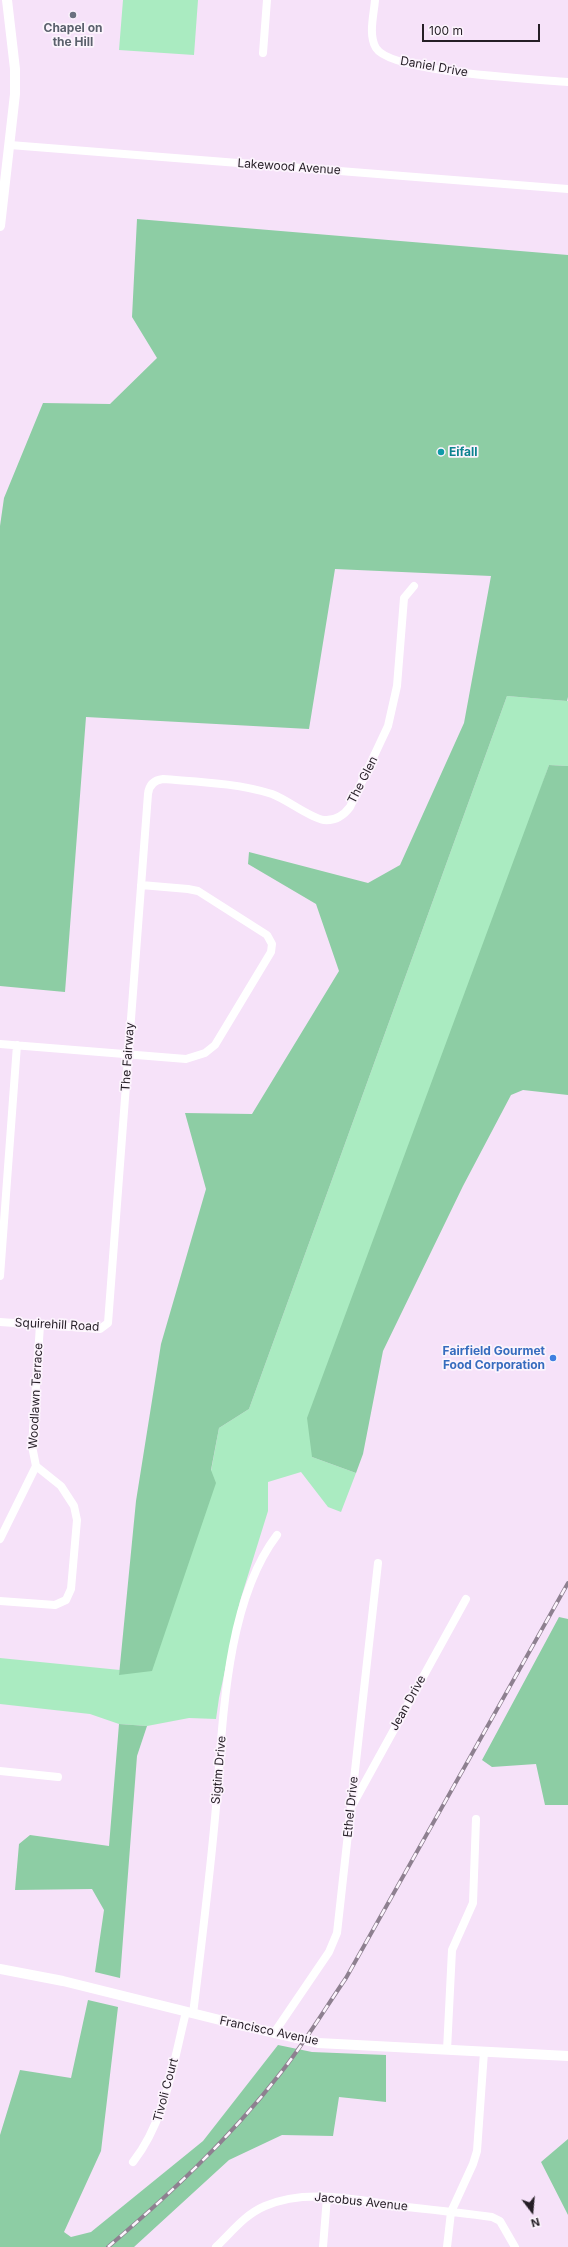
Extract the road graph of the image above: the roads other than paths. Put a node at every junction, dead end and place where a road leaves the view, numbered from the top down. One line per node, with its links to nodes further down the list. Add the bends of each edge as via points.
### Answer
1 (7, 0): 6 (main road, via 15,81)
2 (267, 0): 4 (street)
3 (375, 0): 5 (street, Daniel Drive, via 374,43 378,51 389,59 450,72)
4 (263, 53)
5 (568, 82)
6 (10, 145): 7 (street, Lakewood Avenue); 8 (main road)
7 (568, 189)
8 (0, 226)
9 (414, 586): 10 (street, The Glen, via 404,598 397,686 388,726 344,814 324,820 274,795 232,786 160,779 150,786)
10 (148, 794): 11 (street, The Fairway)
11 (140, 885): 14 (street, The Fairway); 14 (street, via 188,889 203,894 267,935 272,944 269,955 219,1039 205,1053 186,1059)
12 (0, 1044): 13 (street)
13 (17, 1045): 14 (street); 15 (street)
14 (128, 1054): 16 (street, The Fairway)
15 (0, 1276)
16 (108, 1320): 18 (street, Squirehill Road, via 105,1327 100,1329)
17 (0, 1322): 18 (street, Squirehill Road)
18 (40, 1325): 19 (street, Woodlawn Terrace, via 32,1446)
19 (36, 1466): 21 (street, Woodlawn Terrace); 24 (street, Woodlawn Terrace, via 65,1490 74,1506 77,1520 71,1589 66,1600 55,1606)
20 (277, 1535): 30 (street, Sigtim Drive, via 264,1551 249,1587 232,1652)
21 (0, 1539)
22 (378, 1563): 27 (street, Ethel Drive)
23 (466, 1599): 27 (street, Jean Drive)
24 (0, 1601)
25 (0, 1771): 26 (street)
26 (58, 1777)
27 (350, 1808): 31 (street, Ethel Drive, via 337,1933 329,1952)
28 (476, 1819): 32 (street, via 473,1904 452,1950)
29 (0, 1969): 30 (main road, Francisco Avenue, via 63,1981)
30 (189, 2013): 31 (main road, Francisco Avenue); 35 (street, Tivoli Court, via 157,2124 144,2149)
31 (274, 2033): 32 (main road, Francisco Avenue, via 318,2043)
32 (447, 2050): 33 (main road, Francisco Avenue)
33 (484, 2052): 34 (main road, Francisco Avenue); 37 (street, via 477,2151)
34 (568, 2056)
35 (133, 2162)
36 (327, 2198): 37 (street, Jacobus Avenue); 38 (street, Jacobus Avenue, via 294,2197 265,2206 246,2217); 39 (street)
37 (451, 2212): 40 (street); 41 (street, Jacobus Avenue, via 492,2217 500,2221)
38 (216, 2247)
39 (323, 2247)
40 (447, 2247)
41 (515, 2247)

